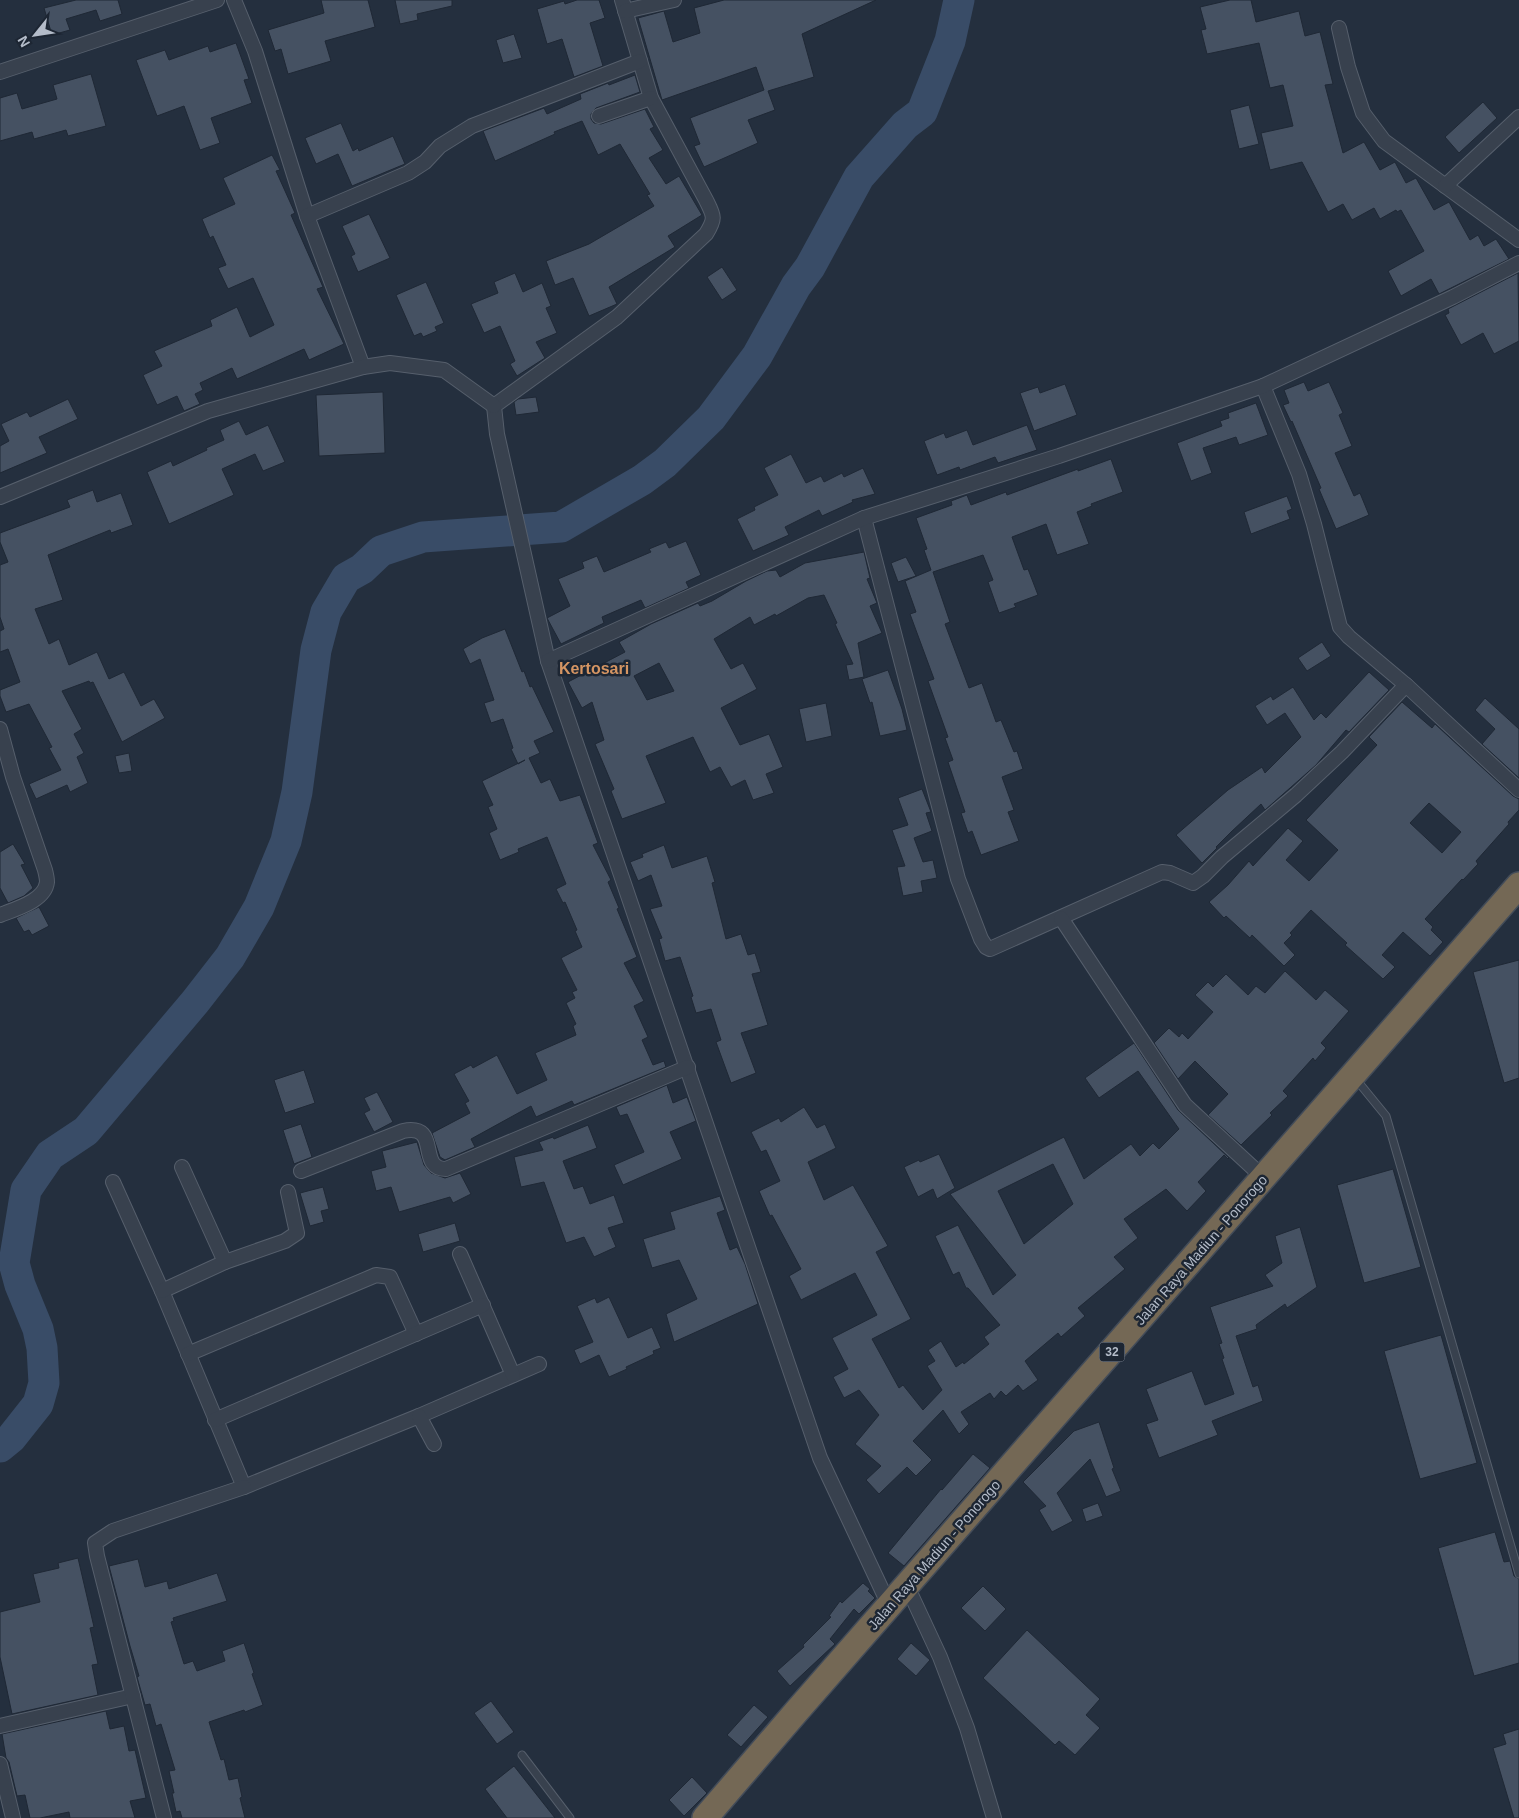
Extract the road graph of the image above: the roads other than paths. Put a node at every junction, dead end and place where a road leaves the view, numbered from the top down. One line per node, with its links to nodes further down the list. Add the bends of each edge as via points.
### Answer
1 (218, 0): 4 (street)
2 (234, 0): 13 (street, via 255,51)
3 (674, 0): 5 (street)
4 (192, 4): 8 (street)
5 (623, 6): 7 (street)
6 (1339, 28): 12 (street, via 1363,113 1384,141)
7 (640, 61): 9 (street); 13 (street, via 472,126 440,146 425,162 408,173)
8 (0, 72)
9 (651, 98): 10 (street); 18 (street, via 714,216 712,224 706,234 617,317)
10 (599, 116)
11 (1519, 117): 12 (street)
12 (1445, 186): 14 (street)
13 (307, 216): 16 (street)
14 (1519, 240)
15 (1519, 263): 17 (street)
16 (363, 367): 18 (street, via 390,363 444,370); 19 (street, via 208,411)
17 (1263, 386): 20 (street); 22 (street, via 1299,474 1340,627)
18 (494, 406): 21 (street, via 497,434)
19 (0, 498)
20 (864, 518): 21 (street); 27 (street, via 958,879 981,939 986,946 995,948)
21 (548, 662): 28 (street)
22 (1406, 684): 24 (street); 27 (street, via 1342,752 1199,879 1193,882 1162,872)
23 (0, 729): 26 (street, via 47,882 39,896)
24 (1519, 790)
25 (1519, 885): 29 (highway, Jalan Raya Madiun - Ponorogo / 32)
26 (0, 915)
27 (1061, 918): 32 (street, via 1185,1105)
28 (688, 1068): 31 (street, via 446,1169 435,1166 425,1136 413,1129); 49 (street, via 820,1458)
29 (1353, 1076): 32 (highway, Jalan Raya Madiun - Ponorogo / 32); 47 (lane, via 1386,1116)
30 (182, 1167): 36 (street)
31 (301, 1171)
32 (1264, 1178): 48 (highway, Jalan Raya Madiun - Ponorogo / 32)
33 (113, 1182): 37 (street)
34 (288, 1192): 36 (street, via 297,1233 285,1241)
35 (460, 1254): 38 (street)
36 (225, 1262): 37 (street)
37 (162, 1291): 40 (street)
38 (483, 1305): 39 (street); 42 (street)
39 (416, 1334): 40 (street, via 390,1277 376,1275); 44 (street)
40 (188, 1354): 44 (street)
41 (539, 1364): 42 (street)
42 (513, 1375): 43 (street)
43 (420, 1416): 45 (street); 46 (street)
44 (215, 1420): 46 (street)
45 (434, 1444)
46 (244, 1487): 50 (street, via 113,1531 95,1544)
47 (1519, 1574)
48 (907, 1586): 49 (highway, Jalan Raya Madiun - Ponorogo / 32); 58 (street, via 940,1657 967,1728)
49 (889, 1605): 57 (highway, Jalan Raya Madiun - Ponorogo / 32)
50 (133, 1696): 51 (street); 55 (street)
51 (0, 1726)
52 (522, 1755): 56 (lane)
53 (0, 1764): 54 (street)
54 (13, 1818)
55 (164, 1818)
56 (570, 1818)
57 (705, 1818)
58 (994, 1818)

